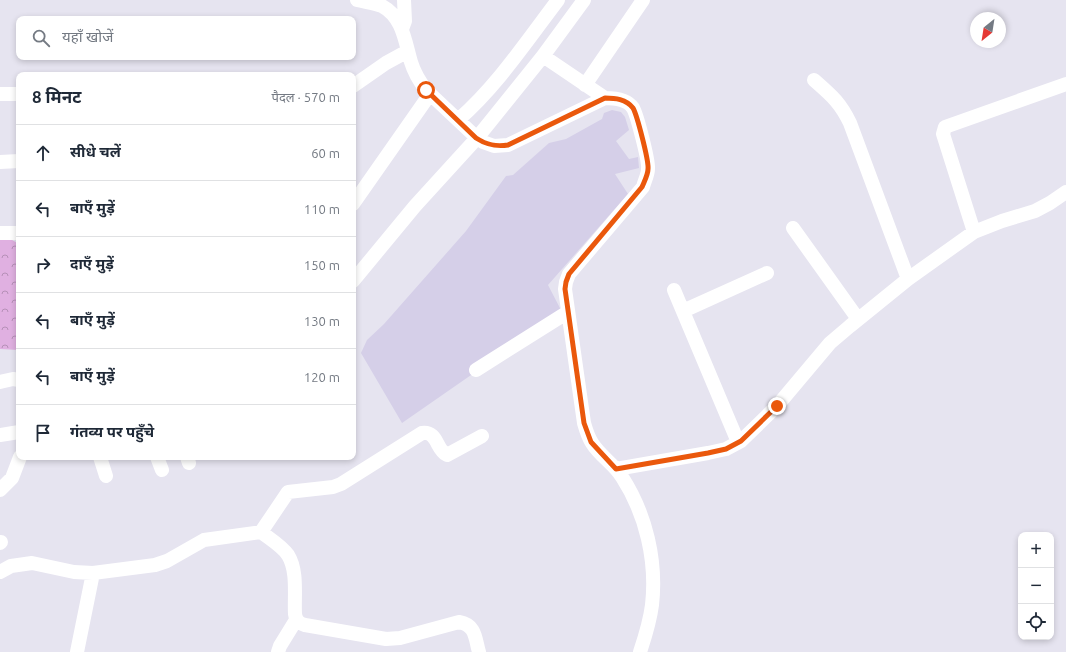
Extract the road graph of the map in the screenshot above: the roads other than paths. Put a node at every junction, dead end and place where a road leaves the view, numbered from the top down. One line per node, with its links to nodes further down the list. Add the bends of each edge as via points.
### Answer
1 (357, 0): 6 (street, via 386,8 397,19)
2 (404, 0): 6 (street, via 405,21)
3 (558, 0): 17 (street, via 492,86)
4 (584, 0): 8 (street)
5 (643, 0): 12 (street)
6 (402, 29): 7 (street)
7 (408, 52): 10 (street, via 386,63); 15 (street, via 420,82)
8 (543, 56): 12 (street); 18 (street)
9 (814, 80): 29 (street, via 836,99 850,123)
10 (356, 84)
11 (1066, 84): 24 (street, via 945,127 943,134)
12 (585, 85): 16 (street)
13 (0, 94): 14 (street)
14 (16, 94)
15 (430, 94): 17 (street); 22 (street)
16 (605, 98): 18 (street, via 508,145 494,146); 32 (street, via 616,98 626,102 633,109 648,159 648,171 634,199 569,274 565,289)
17 (459, 122): 18 (street)
18 (474, 136): 28 (street)
19 (16, 161): 20 (street)
20 (0, 162)
21 (1066, 192): 24 (street, via 1035,211)
22 (356, 200)
23 (793, 228): 33 (street)
24 (974, 232): 29 (street)
25 (0, 233): 26 (street)
26 (16, 233)
27 (767, 272): 31 (street)
28 (356, 277)
29 (908, 279): 33 (street)
30 (674, 290): 31 (street)
31 (683, 311): 40 (street)
32 (568, 312): 34 (street); 43 (street, via 584,423 591,442)
33 (858, 319): 40 (street, via 830,343 777,406)
34 (476, 370)
35 (16, 380): 36 (street)
36 (0, 382)
37 (16, 432): 38 (street)
38 (0, 435)
39 (482, 436): 46 (street, via 447,455 433,435 422,433 341,484 288,492)
40 (738, 442): 43 (street, via 726,449 708,453)
41 (19, 460): 45 (street, via 12,478)
42 (101, 460): 44 (street)
43 (616, 469): 53 (street, via 642,517 652,563 652,605)
44 (106, 476)
45 (0, 490)
46 (261, 532): 48 (street, via 204,540 156,565); 49 (street, via 287,553 294,569)
47 (0, 572): 48 (street, via 11,566 32,563 74,572)
48 (93, 573): 50 (street)
49 (296, 620): 51 (street); 52 (street, via 305,625 386,639 400,638 459,622 466,623 473,630)
50 (77, 652)
51 (278, 652)
52 (479, 652)
53 (640, 652)

